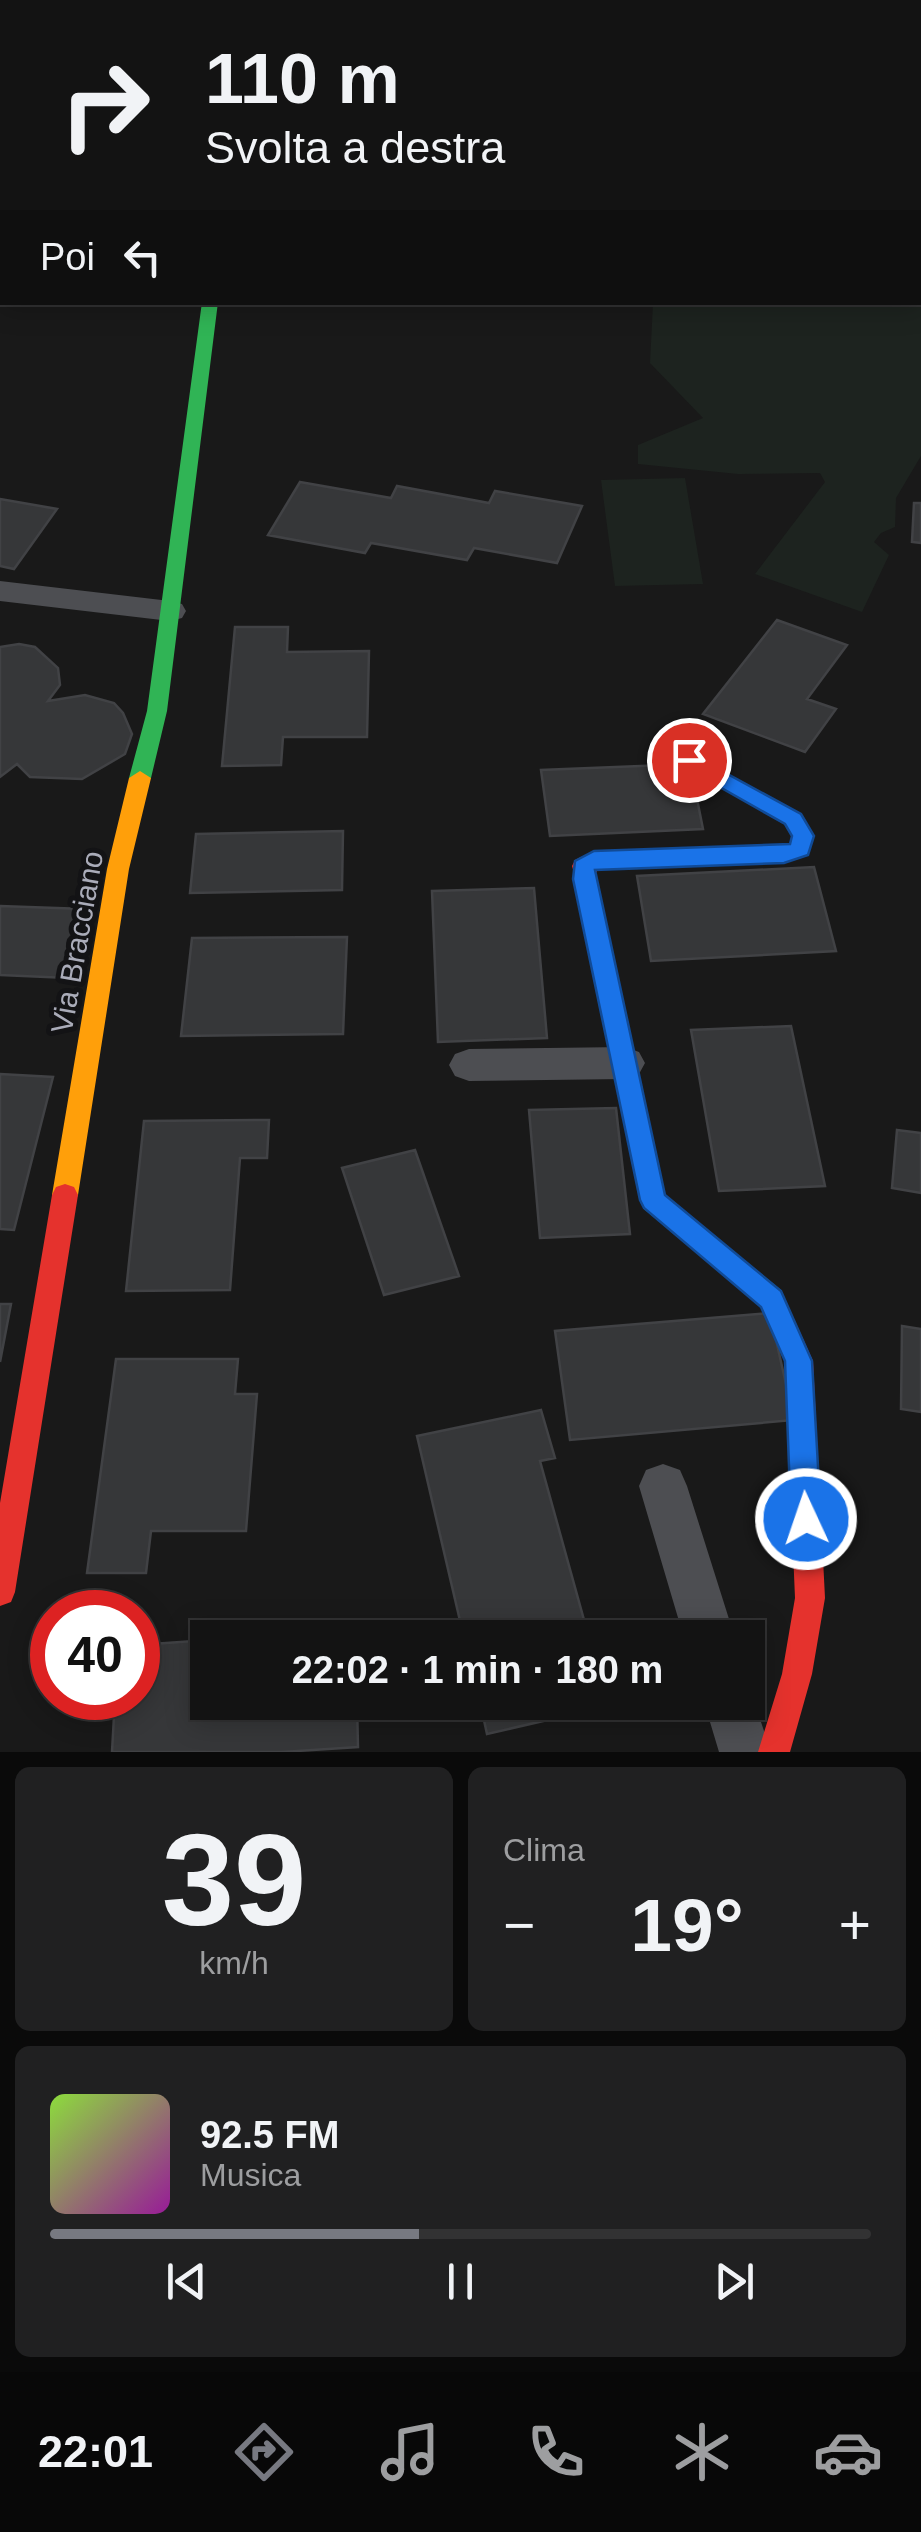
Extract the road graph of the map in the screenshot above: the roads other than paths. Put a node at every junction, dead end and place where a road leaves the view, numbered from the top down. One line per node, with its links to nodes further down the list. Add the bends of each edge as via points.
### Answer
1 (210, 305): 3 (street, Via Bracciano)
2 (0, 591): 3 (street)
3 (170, 611): 8 (street, Via Bracciano, via 157,711 118,869)
4 (689, 760): 5 (street, via 793,819 803,836 800,849 784,854 594,860 583,866)
5 (626, 1062): 6 (street); 12 (street, via 653,1200 772,1299 798,1361 810,1598)
6 (469, 1065)
7 (663, 1486): 9 (street)
8 (0, 1592)
9 (704, 1620)
10 (735, 1720): 11 (street)
11 (745, 1752)
12 (774, 1752)

